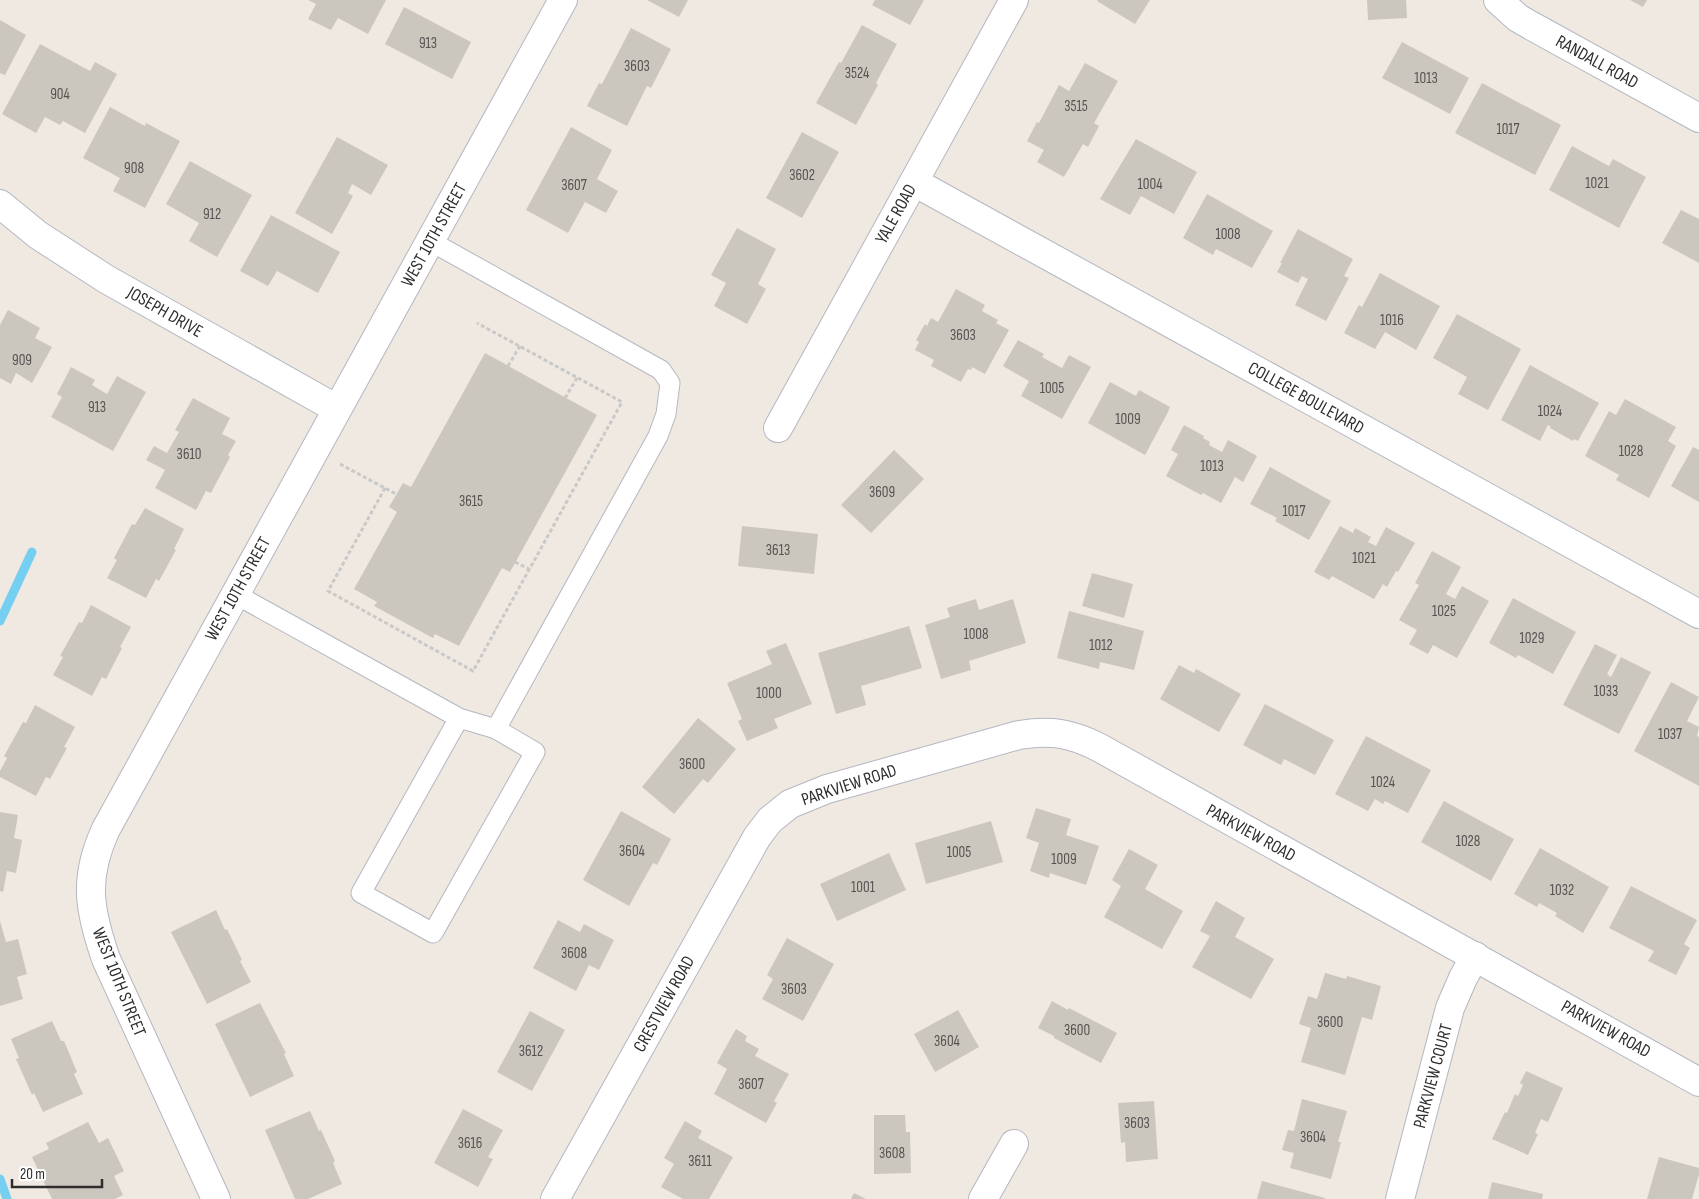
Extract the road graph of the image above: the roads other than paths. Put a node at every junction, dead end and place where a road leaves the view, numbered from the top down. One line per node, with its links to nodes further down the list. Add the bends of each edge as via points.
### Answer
1 (1014, 0): 5 (street, YALE ROAD)
2 (1498, 0): 4 (street, RANDALL ROAD, via 1518,18)
3 (556, 2): 7 (street, WEST 10TH STREET)
4 (1699, 118)
5 (914, 182): 9 (street, YALE ROAD); 11 (street, COLLEGE BOULEVARD)
6 (0, 204): 8 (street, JOSEPH DRIVE, via 38,235 106,278)
7 (430, 241): 8 (street, WEST 10TH STREET); 13 (lane, via 661,370 670,382 666,414 658,436)
8 (337, 410): 10 (street, WEST 10TH STREET)
9 (778, 428)
10 (235, 594): 12 (lane); 18 (street, WEST 10TH STREET, via 97,848 90,901 106,959)
11 (1699, 614)
12 (459, 718): 13 (lane); 13 (lane, via 361,893 433,933 535,752)
13 (496, 729)
14 (778, 813): 15 (street, PARKVIEW ROAD, via 803,798 837,786 1019,735 1060,732 1100,748); 19 (street, CRESTVIEW ROAD, via 762,828)
15 (1475, 956): 16 (street, PARKVIEW ROAD); 21 (street, PARKVIEW COURT, via 1450,1008)
16 (1699, 1082)
17 (1014, 1144): 20 (street)
18 (216, 1199)
19 (555, 1199)
20 (983, 1199)
21 (1400, 1199)

